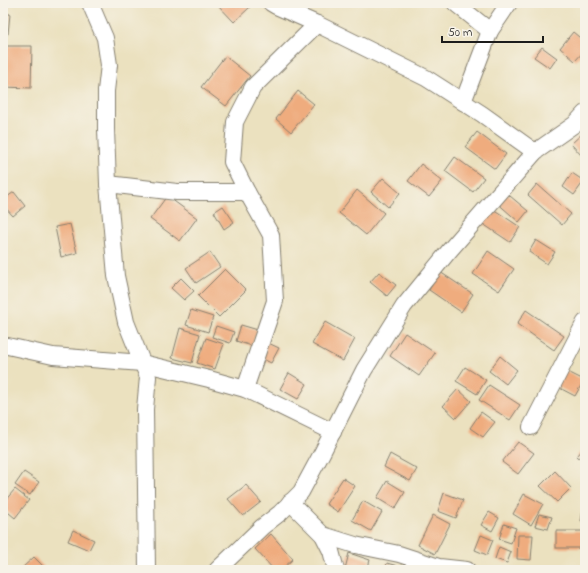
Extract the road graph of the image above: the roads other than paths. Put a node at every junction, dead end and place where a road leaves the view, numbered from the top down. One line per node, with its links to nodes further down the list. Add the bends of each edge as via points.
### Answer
1 (90, 3): 10 (street, via 105,38 109,65 106,91)
2 (271, 3): 5 (street)
3 (455, 3): 6 (street)
4 (509, 3): 6 (street)
5 (317, 24): 7 (street, via 426,78); 11 (street, via 253,87 235,122 232,162)
6 (490, 31): 7 (street)
7 (463, 102): 9 (street)
8 (585, 113): 9 (street, via 575,124)
9 (535, 152): 17 (street, via 404,306 364,370)
10 (108, 184): 11 (street, via 177,192); 14 (street, via 116,276 126,322)
11 (246, 192): 15 (street, via 272,235 275,301)
12 (585, 322): 16 (street)
13 (3, 345): 14 (street, via 53,356)
14 (142, 363): 15 (street); 20 (street, via 148,377 145,409)
15 (245, 389): 17 (street)
16 (531, 427)
17 (333, 432): 18 (street, via 301,492)
18 (290, 502): 19 (street); 21 (street)
19 (323, 535): 22 (street); 23 (street, via 439,567)
20 (147, 570)
21 (217, 570)
22 (336, 570)
23 (467, 570)

